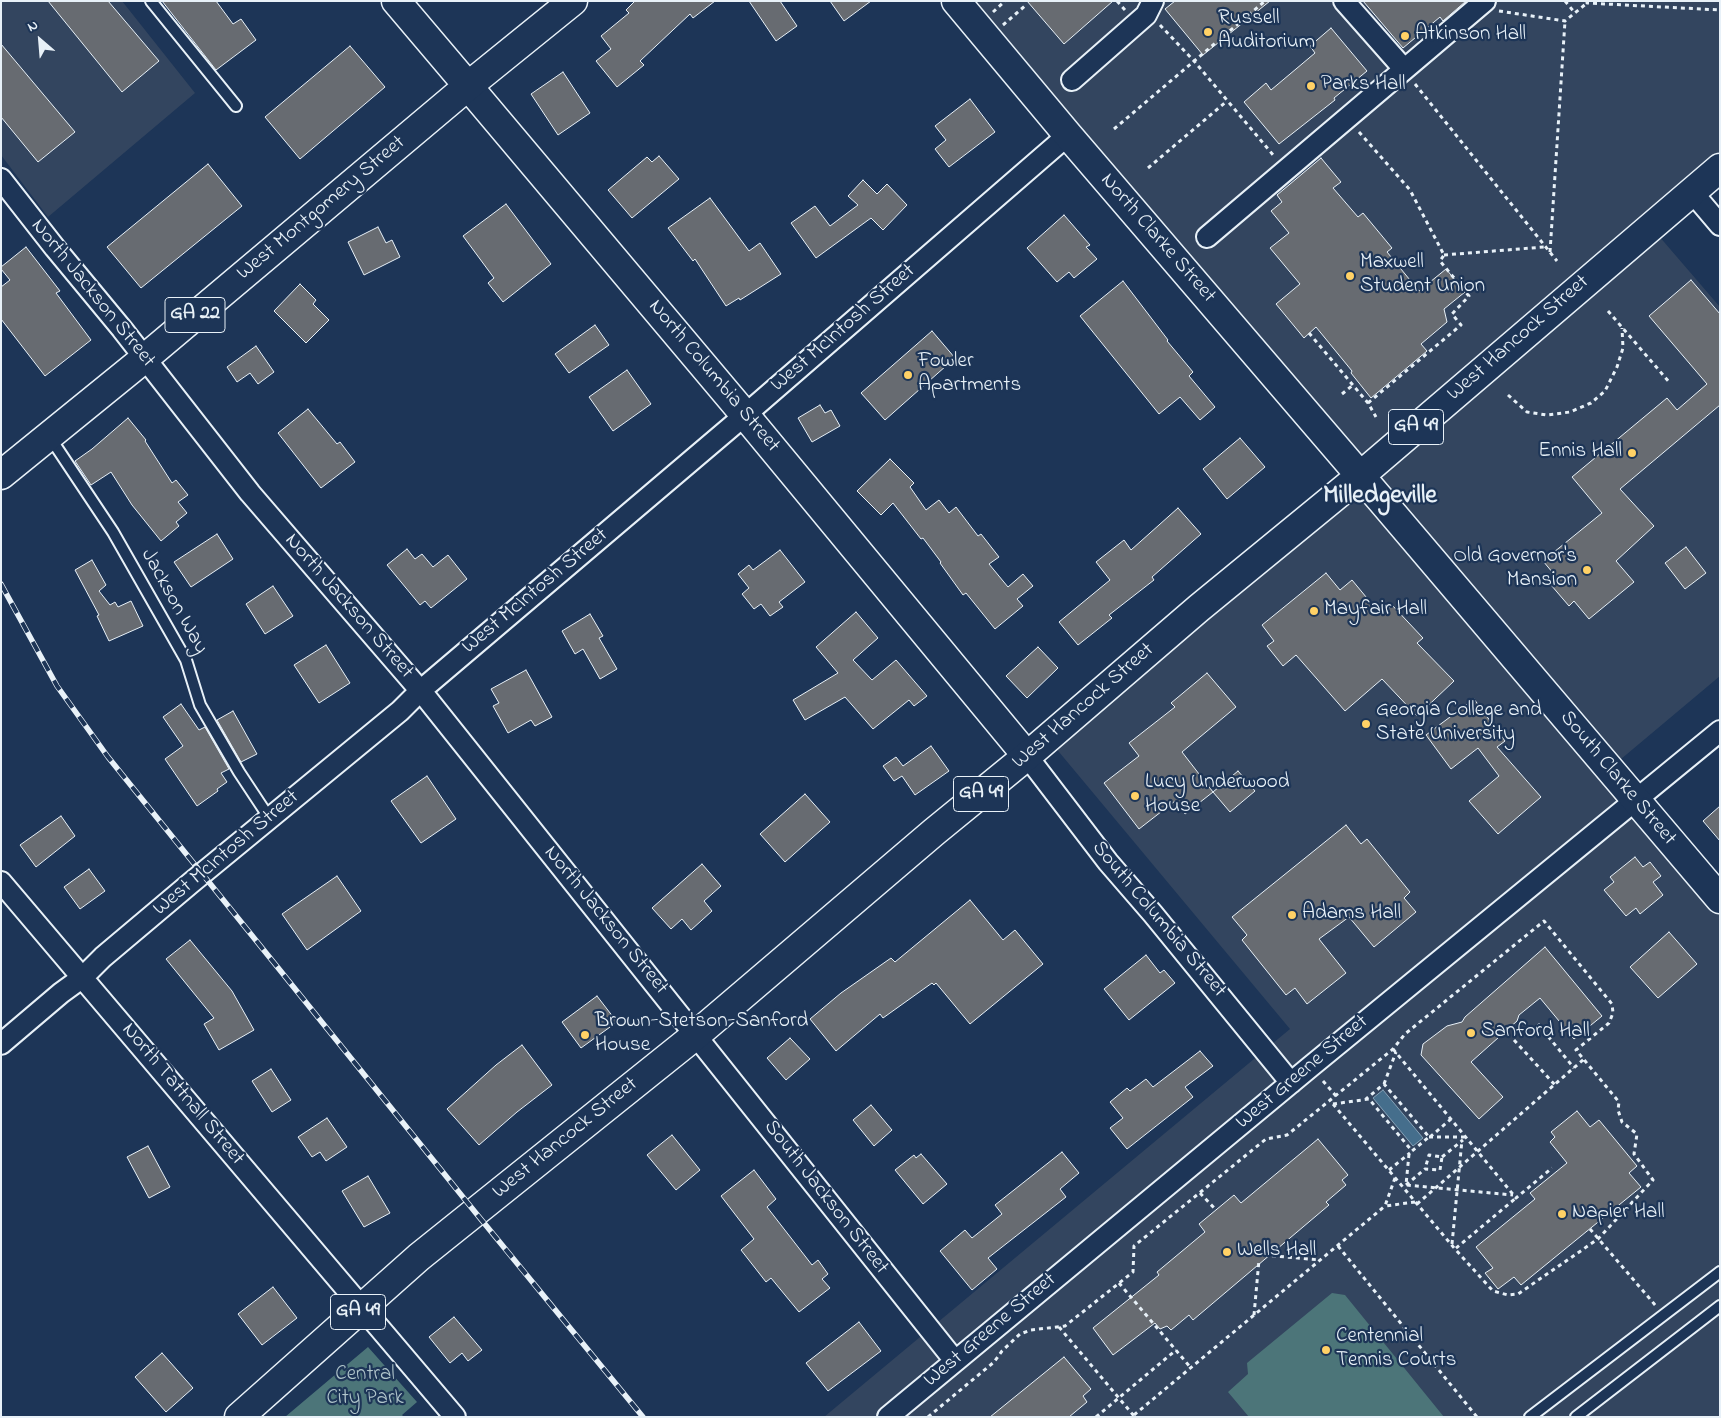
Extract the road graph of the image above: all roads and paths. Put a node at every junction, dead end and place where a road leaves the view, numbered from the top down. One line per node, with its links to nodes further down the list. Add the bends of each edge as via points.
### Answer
1 (151, 1): 21 (lane)
2 (396, 1): 19 (main road, North Columbia Street)
3 (573, 1): 19 (main road, West Montgomery Street)
4 (956, 1): 24 (main road, North Clarke Street)
5 (1265, 1): 16 (path)
6 (1344, 1): 17 (street)
7 (1565, 1): 13 (path)
8 (1587, 2): 12 (path); 13 (path)
9 (1481, 5): 15 (path); 17 (street)
10 (1026, 6): 14 (path)
11 (1150, 6): 16 (path); 18 (street, via 1146,15)
12 (1720, 10)
13 (1575, 13): 15 (path)
14 (1015, 15)
15 (1565, 21): 33 (path)
16 (1194, 61): 20 (path); 23 (path)
17 (1404, 70): 22 (street); 32 (path)
18 (1072, 80)
19 (468, 86): 39 (main road, West Montgomery Street / GA 22); 45 (main road, North Columbia Street)
20 (1227, 101): 25 (path); 27 (path)
21 (236, 106)
22 (1347, 118): 27 (street); 34 (path, via 1410,190)
23 (1114, 129)
24 (1068, 135): 45 (street, West McIntosh Street); 49 (main road, North Clarke Street)
25 (1148, 168)
26 (1720, 168): 29 (main road, West Hancock Street / GA 49)
27 (1285, 170): 31 (street)
28 (1, 179): 39 (street, North Jackson Street)
29 (1692, 192): 30 (street); 49 (main road, West Hancock Street / GA 49)
30 (1720, 224)
31 (1207, 237)
32 (1545, 246): 33 (path); 34 (path)
33 (1550, 253): 35 (path)
34 (1444, 254): 44 (path, via 1440,261 1469,296 1452,314 1461,325)
35 (1557, 261)
36 (1608, 311): 37 (path)
37 (1622, 328): 40 (path); 43 (path, via 1623,348 1617,367 1605,391 1591,403 1570,412 1547,415 1527,412)
38 (1309, 333): 41 (path)
39 (145, 358): 47 (main road, West Montgomery Street / GA 22); 50 (street, North Jackson Street, via 250,493)
40 (1670, 383)
41 (1353, 385): 42 (path); 44 (path)
42 (1342, 394)
43 (1508, 395)
44 (1368, 403): 46 (path)
45 (745, 415): 50 (street, West McIntosh Street); 52 (main road, North Columbia Street)
46 (1376, 417)
47 (49, 435): 48 (main road, West Montgomery Street / GA 22); 54 (lane, Jackson Way, via 112,532 186,660 200,704)
48 (5, 472)
49 (1360, 476): 52 (main road, West Hancock Street / GA 49, via 1199,608); 53 (main road, South Clarke Street)
50 (420, 691): 54 (street, West McIntosh Street); 59 (street, North Jackson Street)
51 (1720, 731): 53 (street, West Greene Street)
52 (1027, 756): 59 (main road, West Hancock Street / GA 49); 66 (street, South Columbia Street, via 1108,862)
53 (1635, 801): 56 (main road, South Clarke Street); 66 (street, West Greene Street)
54 (270, 819): 57 (street, West McIntosh Street)
55 (1, 882): 57 (street, North Tattnall Street)
56 (1720, 900)
57 (83, 977): 61 (street, West McIntosh Street); 103 (street, North Tattnall Street)
58 (1538, 1024): 64 (path)
59 (696, 1035): 103 (main road, West Hancock Street / GA 49, via 419,1257); 108 (street, South Jackson Street)
60 (1514, 1040): 68 (path)
61 (1, 1044)
62 (1394, 1050): 63 (path, via 1405,1034 1544,922 1612,1004 1610,1023 1576,1050); 67 (path); 69 (path); 73 (path)
63 (1584, 1059): 64 (path); 93 (path, via 1619,1102 1622,1122 1637,1134 1634,1154 1653,1180)
64 (1574, 1068): 68 (path)
65 (1323, 1081): 69 (path)
66 (1291, 1083): 108 (street, West Greene Street)
67 (1384, 1084): 71 (path); 74 (path)
68 (1554, 1085): 77 (path)
69 (1336, 1096): 70 (path)
70 (1330, 1100): 72 (path); 87 (path, via 1287,1135 1266,1139)
71 (1366, 1100): 72 (path); 76 (path, via 1369,1099)
72 (1333, 1104): 82 (path)
73 (1451, 1119): 74 (path); 75 (path)
74 (1429, 1137): 75 (path); 76 (path)
75 (1464, 1138): 77 (path); 78 (path); 80 (path)
76 (1410, 1152): 82 (path); 84 (path)
77 (1478, 1152): 80 (path); 88 (path)
78 (1442, 1157): 79 (path, via 1429,1156); 79 (path, via 1440,1170)
79 (1425, 1168): 84 (path)
80 (1459, 1168): 85 (path); 86 (path)
81 (1552, 1168): 88 (path)
82 (1389, 1170): 83 (path)
83 (1395, 1177): 84 (path); 90 (path)
84 (1404, 1186): 85 (path); 89 (path)
85 (1436, 1188): 86 (path); 89 (path)
86 (1457, 1189): 88 (path); 94 (path)
87 (1200, 1193): 91 (path); 101 (path, via 1134,1246 1133,1272)
88 (1514, 1196): 96 (path)
89 (1416, 1203): 90 (path); 94 (path)
90 (1385, 1206): 95 (path)
91 (1216, 1210)
92 (1590, 1229): 93 (path)
93 (1598, 1240): 96 (path, via 1518,1294 1508,1295 1493,1291); 104 (path)
94 (1452, 1244): 96 (path)
95 (1338, 1246): 99 (path); 117 (path)
96 (1455, 1249)
97 (1264, 1255): 99 (path)
98 (1259, 1260): 105 (path)
99 (1321, 1260): 105 (path)
100 (1720, 1272): 104 (lane)
101 (1119, 1283): 106 (path, via 1065,1326); 107 (path)
102 (1720, 1306): 119 (lane)
103 (363, 1308): 112 (main road, West Hancock Street / GA 49); 113 (street, North Tattnall Street)
104 (1664, 1314): 118 (lane)
105 (1254, 1315): 109 (path)
106 (1059, 1326): 110 (path); 115 (path, via 1020,1334 994,1362)
107 (1176, 1350): 109 (path); 110 (path)
108 (955, 1361): 114 (street, West Greene Street)
109 (1191, 1368): 111 (path)
110 (1119, 1398): 111 (path); 116 (path)
111 (1134, 1416)
112 (239, 1417)
113 (456, 1417)
114 (888, 1417)
115 (928, 1417)
116 (1096, 1417)
117 (1477, 1417)
118 (1530, 1417)
119 (1576, 1417)

